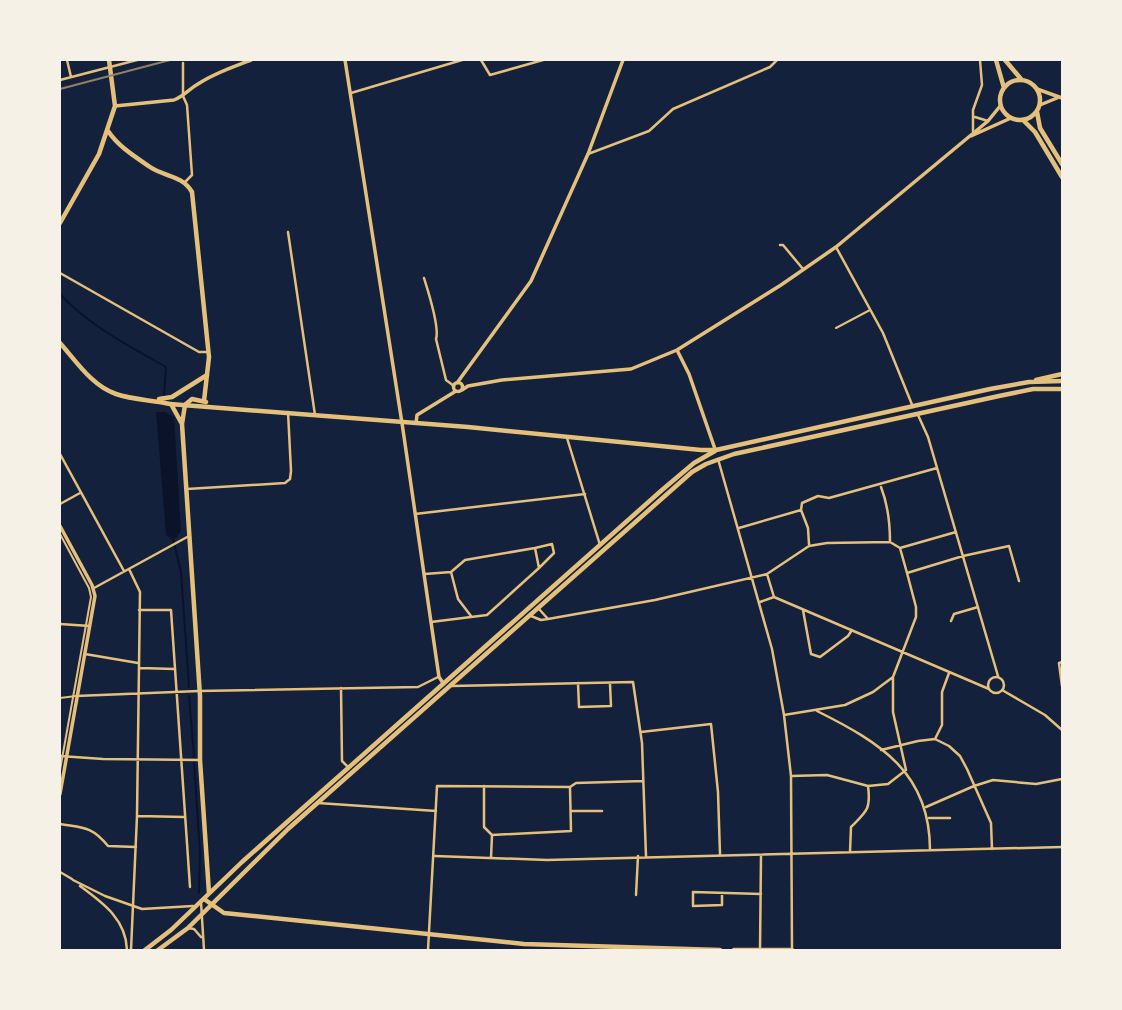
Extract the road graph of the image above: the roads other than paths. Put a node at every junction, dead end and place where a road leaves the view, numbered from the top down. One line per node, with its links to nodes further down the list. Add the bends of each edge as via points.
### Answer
1 (66, 60): 15 (street)
2 (109, 60): 25 (main road)
3 (137, 60): 15 (street)
4 (251, 60): 21 (street, via 213,75)
5 (345, 60): 20 (street)
6 (462, 60): 20 (street)
7 (481, 60): 8 (street, via 490,75)
8 (543, 60)
9 (623, 60): 36 (street)
10 (777, 60): 36 (street, via 673,109 649,131)
11 (980, 60): 27 (street, via 982,85)
12 (996, 60): 18 (main road)
13 (1005, 60): 17 (main road)
14 (183, 63): 21 (street)
15 (71, 76): 16 (street)
16 (60, 80)
17 (1021, 80): 18 (main road); 19 (main road)
18 (1004, 88): 23 (main road)
19 (1037, 89): 22 (street); 24 (main road)
20 (351, 93): 69 (street)
21 (183, 96): 25 (street, via 168,102); 39 (street, via 192,175)
22 (1060, 98): 24 (street)
23 (1001, 105): 28 (main road); 30 (street)
24 (1040, 105): 26 (main road)
25 (115, 106): 31 (main road)
26 (1037, 111): 29 (main road); 37 (main road, via 1040,128)
27 (975, 117): 30 (street); 32 (street)
28 (1011, 118): 29 (main road); 33 (street)
29 (1022, 120): 38 (main road, via 1035,132)
30 (988, 121): 32 (street)
31 (108, 131): 34 (main road); 35 (main road)
32 (973, 132): 33 (street)
33 (969, 137): 45 (street)
34 (118, 145): 35 (main road); 39 (main road)
35 (102, 146): 41 (main road)
36 (588, 154): 58 (street, via 531,281)
37 (1062, 164)
38 (1062, 177)
39 (185, 182): 53 (main road, via 194,204)
40 (61, 206): 41 (street)
41 (68, 208): 42 (main road)
42 (60, 223)
43 (288, 232): 68 (street)
44 (780, 245): 46 (street)
45 (836, 247): 46 (street); 49 (street)
46 (803, 269): 52 (street)
47 (60, 273): 53 (street, via 199,352)
48 (424, 278): 58 (street, via 446,380)
49 (871, 310): 50 (street); 65 (street)
50 (836, 328)
51 (60, 346): 60 (main road, via 95,383 113,394)
52 (677, 350): 58 (street, via 631,369); 74 (street)
53 (208, 352): 55 (main road)
54 (1062, 374): 57 (main road)
55 (208, 375): 60 (main road, via 172,397); 61 (main road)
56 (1062, 381): 57 (main road)
57 (1029, 383): 65 (main road)
58 (458, 386): 70 (street, via 417,415)
59 (1062, 389): 67 (main road, via 1033,389)
60 (153, 400): 62 (main road)
61 (204, 401): 63 (main road, via 192,399); 64 (main road)
62 (170, 404): 63 (main road); 71 (main road)
63 (185, 405): 64 (main road); 71 (main road)
64 (216, 406): 66 (main road)
65 (913, 407): 67 (main road); 74 (main road)
66 (288, 412): 68 (main road); 80 (street, via 291,471 285,483)
67 (917, 413): 76 (main road); 78 (street)
68 (315, 415): 69 (main road)
69 (402, 423): 70 (main road); 85 (street)
70 (416, 423): 72 (main road)
71 (182, 424): 80 (main road)
72 (567, 437): 73 (main road); 82 (street)
73 (692, 450): 74 (main road); 77 (main road)
74 (716, 450): 76 (main road); 77 (main road)
75 (60, 454): 81 (street)
76 (719, 459): 87 (street); 109 (main road, via 692,472)
77 (694, 463): 92 (main road)
78 (937, 468): 79 (street); 88 (street)
79 (880, 486): 84 (street, via 829,498 818,496 802,503); 91 (street, via 887,501)
80 (186, 489): 90 (main road)
81 (80, 493): 83 (street); 98 (street)
82 (585, 494): 85 (street); 92 (street)
83 (60, 504)
84 (801, 510): 87 (street); 93 (street)
85 (415, 514): 101 (street)
86 (60, 526): 105 (street)
87 (739, 528): 103 (street)
88 (956, 532): 95 (street); 96 (street)
89 (60, 534): 105 (street)
90 (189, 536): 98 (street); 138 (main road)
91 (890, 542): 93 (street); 95 (street)
92 (600, 545): 112 (main road)
93 (809, 546): 102 (street)
94 (535, 548): 97 (street); 97 (street, via 552,544 554,553); 99 (street, via 464,560)
95 (900, 548): 100 (street)
96 (963, 556): 100 (street); 104 (street, via 1009,546); 108 (street)
97 (539, 568): 113 (street, via 487,615)
98 (126, 570): 105 (street); 110 (street, via 140,588)
99 (451, 572): 101 (street); 113 (street, via 458,599)
100 (907, 573): 120 (street, via 916,617)
101 (424, 575): 116 (street)
102 (768, 575): 103 (street); 106 (street)
103 (753, 578): 107 (street); 114 (street)
104 (1019, 582)
105 (91, 588): 118 (street, via 94,600)
106 (774, 597): 107 (street); 111 (street)
107 (760, 602): 144 (street)
108 (978, 607): 115 (street, via 954,614); 127 (street)
109 (539, 609): 112 (main road); 114 (street)
110 (139, 610): 123 (street); 125 (street, via 171,610)
111 (803, 610): 119 (street); 119 (street, via 811,654 816,657)
112 (529, 614): 114 (street); 130 (main road); 133 (main road)
113 (471, 617): 116 (street)
114 (548, 619)
115 (951, 621)
116 (431, 622): 128 (street)
117 (60, 624): 118 (street)
118 (88, 626): 121 (street); 141 (street)
119 (852, 630): 120 (street)
120 (903, 652): 126 (street); 129 (street)
121 (85, 654): 123 (street); 141 (street)
122 (1062, 662): 134 (street)
123 (138, 663): 124 (street)
124 (138, 669): 125 (street); 140 (street)
125 (174, 669): 139 (street)
126 (949, 673): 136 (street); 147 (street, via 942,692 942,725)
127 (998, 676): 136 (street, via 991,678); 137 (street)
128 (439, 677): 130 (street); 135 (street, via 418,687)
129 (893, 677): 143 (street, via 855,701); 148 (street, via 893,712)
130 (443, 683): 133 (main road); 154 (main road)
131 (610, 683): 132 (street); 132 (street, via 611,706 579,707); 146 (street, via 633,682)
132 (578, 684): 133 (street)
133 (452, 686): 165 (main road)
134 (1062, 686)
135 (341, 688): 138 (street); 154 (street, via 342,761)
136 (989, 689): 137 (street)
137 (1002, 690): 145 (street)
138 (199, 691): 139 (street); 152 (main road)
139 (176, 692): 140 (street); 153 (street)
140 (139, 693): 141 (street); 151 (street)
141 (75, 696): 142 (street); 150 (street)
142 (60, 698)
143 (817, 711): 144 (street); 149 (street)
144 (784, 715): 157 (street)
145 (1061, 727)
146 (640, 732): 159 (street); 181 (street, via 711,724)
147 (935, 740): 148 (street); 162 (street, via 960,756)
148 (901, 744): 149 (street); 156 (street)
149 (881, 750): 156 (street)
150 (63, 756): 151 (street); 155 (street); 164 (street)
151 (138, 760): 153 (street); 170 (street)
152 (200, 760): 153 (street); 192 (main road)
153 (180, 761): 171 (street)
154 (349, 768): 165 (main road)
155 (60, 770)
156 (906, 770): 161 (street, via 888,784); 166 (street)
157 (791, 776): 161 (street, via 827,775); 183 (street)
158 (1062, 779): 162 (street, via 1036,784 993,780)
159 (643, 781): 163 (street); 186 (street)
160 (484, 786): 163 (street); 167 (street, via 437,786); 175 (street, via 484,827)
161 (868, 786): 180 (street, via 868,810 851,827)
162 (974, 786): 166 (street); 178 (street, via 991,822)
163 (570, 787): 168 (street)
164 (60, 794)
165 (316, 801): 167 (street); 192 (main road); 196 (main road)
166 (926, 807): 172 (street)
167 (436, 811): 184 (street)
168 (571, 811): 169 (street); 175 (street, via 571,831)
169 (601, 811)
170 (137, 816): 171 (street); 177 (street)
171 (184, 817): 190 (street)
172 (929, 818): 173 (street); 179 (street)
173 (950, 818)
174 (60, 824): 177 (street, via 90,829 107,846)
175 (492, 835): 187 (street)
176 (1062, 846): 178 (street)
177 (136, 847): 197 (street)
178 (992, 849): 179 (street)
179 (930, 850): 180 (street)
180 (850, 853): 183 (street)
181 (720, 854): 182 (street); 186 (street)
182 (761, 855): 183 (street); 193 (street)
183 (793, 855): 214 (street)
184 (435, 856): 187 (street); 202 (street)
185 (638, 856): 186 (street); 187 (street); 194 (street)
186 (646, 856)
187 (491, 858)
188 (60, 872): 189 (street)
189 (73, 880): 197 (street); 205 (street, via 117,920)
190 (190, 887)
191 (722, 893): 191 (street, via 693,892 693,906 722,905); 193 (street)
192 (209, 894): 195 (main road); 196 (main road)
193 (761, 894): 213 (street)
194 (636, 895)
195 (201, 902): 196 (main road); 198 (main road); 199 (street)
196 (211, 904): 199 (main road); 202 (main road, via 224,913)
197 (134, 906): 198 (street); 205 (street)
198 (190, 909): 200 (main road); 206 (main road)
199 (201, 914): 200 (main road); 203 (street)
200 (195, 920): 201 (main road)
201 (188, 928): 203 (street); 207 (main road)
202 (428, 934): 204 (main road); 209 (street)
203 (203, 939): 208 (street)
204 (568, 949): 210 (main road)
205 (129, 950)
206 (145, 950)
207 (158, 950)
208 (204, 950)
209 (428, 950)
210 (638, 950): 211 (main road)
211 (720, 950)
212 (734, 950): 213 (main road)
213 (760, 950): 214 (main road)
214 (792, 950)

